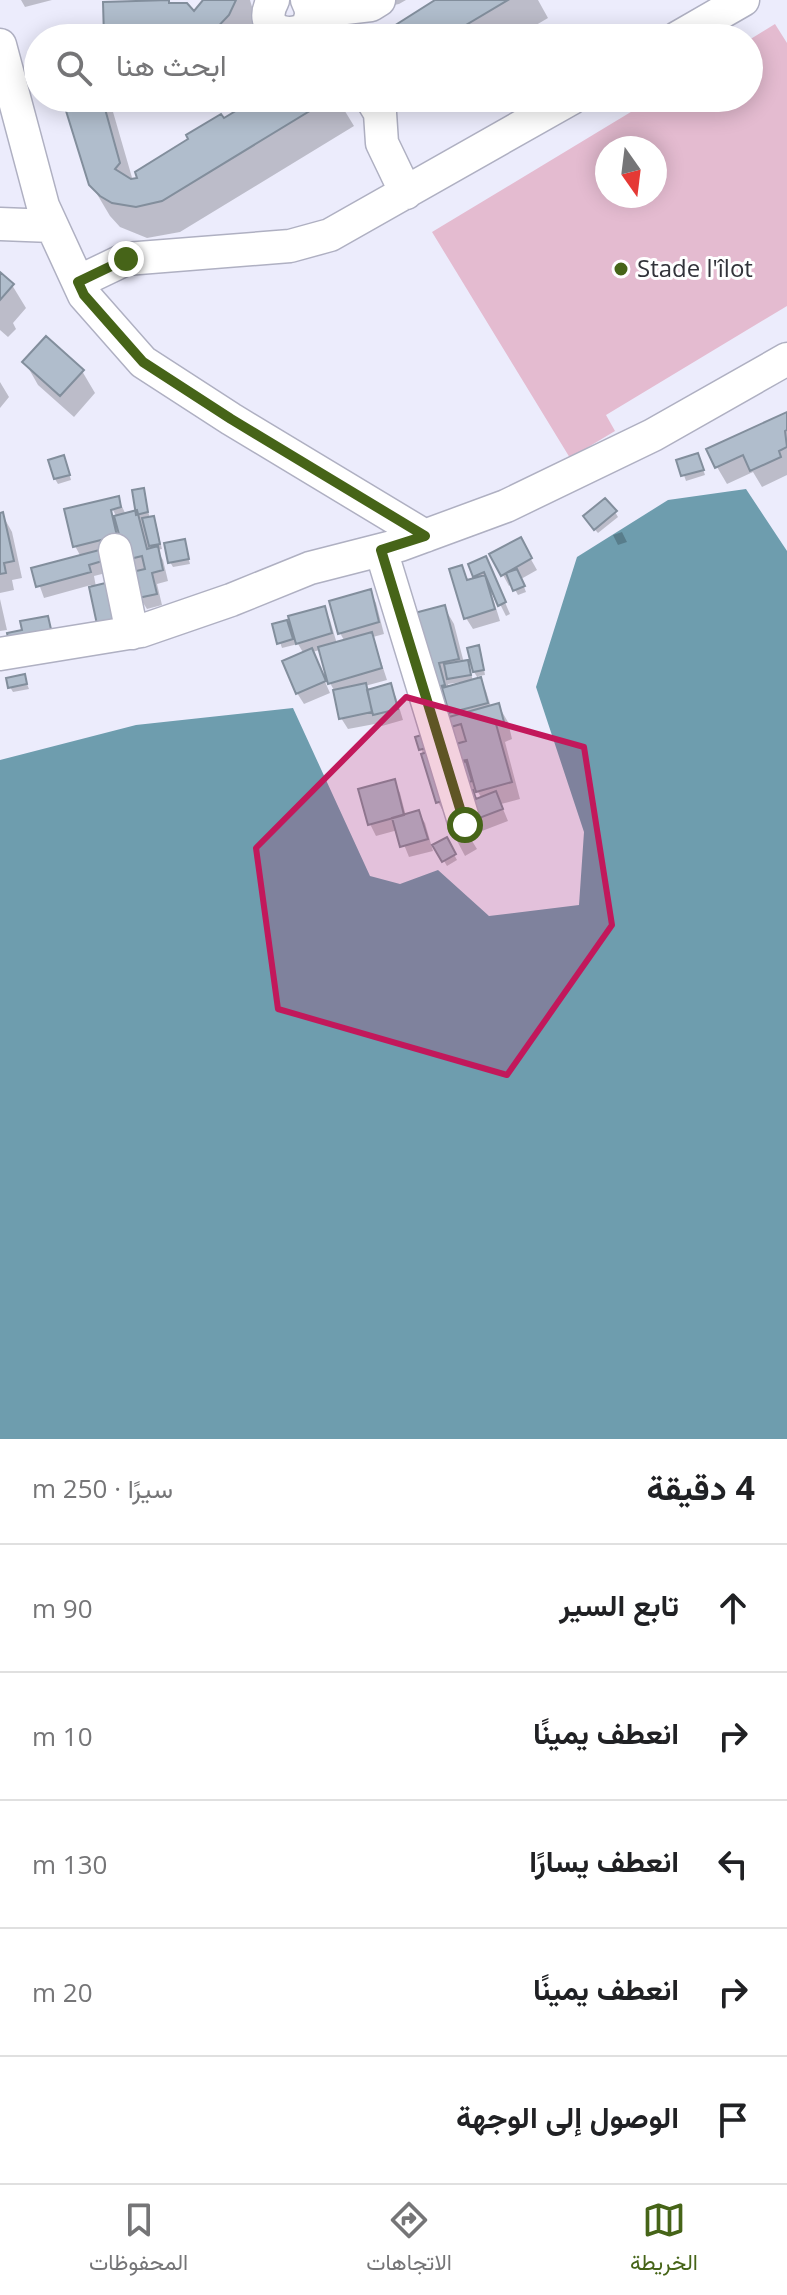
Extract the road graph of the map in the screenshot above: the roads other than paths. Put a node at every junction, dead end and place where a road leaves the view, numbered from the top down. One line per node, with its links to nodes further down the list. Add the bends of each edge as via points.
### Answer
1 (273, 0): 5 (street, via 268,17)
2 (379, 0): 4 (street)
3 (743, 0): 6 (street)
4 (315, 17)
5 (273, 24)
6 (701, 24)
7 (0, 45): 12 (street)
8 (379, 112): 10 (street, via 382,143)
9 (548, 112): 10 (street)
10 (406, 193): 13 (street, via 330,235 290,246 126,259)
11 (0, 224): 12 (street)
12 (52, 226): 13 (street)
13 (78, 282): 15 (street, via 143,362)
14 (787, 359): 15 (street, via 653,435 506,506)
15 (425, 536): 17 (street)
16 (115, 550): 18 (street)
17 (381, 550): 18 (street, via 310,568); 20 (street)
18 (132, 633): 19 (street)
19 (0, 654)
20 (465, 825)

